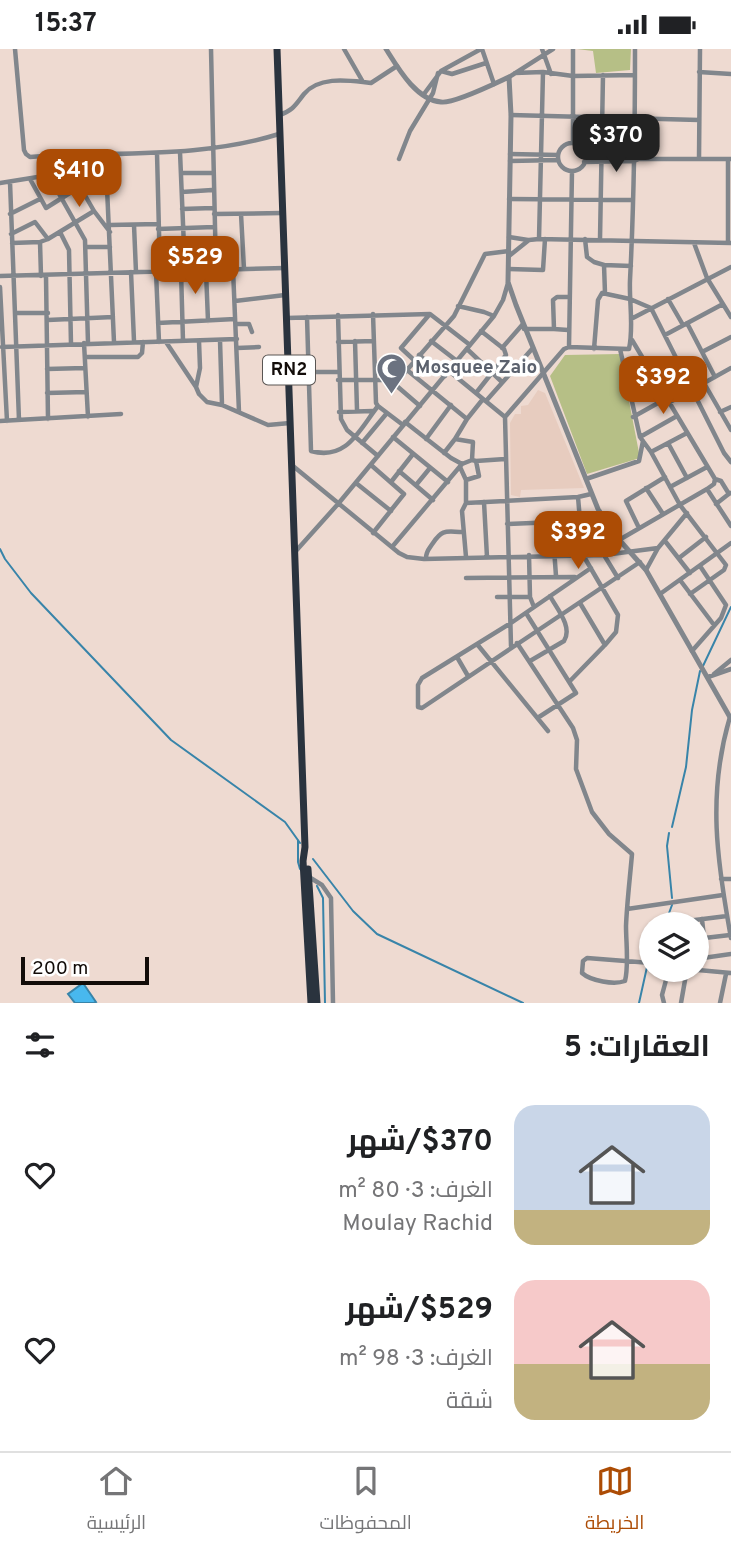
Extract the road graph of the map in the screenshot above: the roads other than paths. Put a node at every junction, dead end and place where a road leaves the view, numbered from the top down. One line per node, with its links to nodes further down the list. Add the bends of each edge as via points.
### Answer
1 (15, 49): 41 (street, via 26,154)
2 (211, 49): 38 (street)
3 (277, 49): 29 (highway, RN2)
4 (344, 49): 25 (street)
5 (386, 49): 14 (street)
6 (481, 49): 13 (street); 15 (street)
7 (553, 49): 11 (street)
8 (573, 49): 24 (street)
9 (635, 49): 23 (street)
10 (700, 49): 17 (street)
11 (544, 51): 12 (street); 19 (street)
12 (532, 62): 18 (street); 21 (street)
13 (486, 63): 15 (street, via 452,74); 26 (street)
14 (397, 66): 25 (street, via 371,83); 27 (street)
15 (440, 72): 27 (street); 28 (street)
16 (543, 72): 18 (street); 19 (street); 31 (street)
17 (699, 72): 20 (street); 35 (street)
18 (534, 73): 21 (street)
19 (551, 74): 24 (street)
20 (731, 74)
21 (512, 75): 26 (street); 30 (street)
22 (603, 75): 23 (street); 24 (street); 33 (street)
23 (635, 75): 34 (street)
24 (573, 76): 32 (street)
25 (363, 82): 29 (street, via 315,85 293,109)
26 (494, 83): 28 (street, via 449,102)
27 (424, 94): 28 (street)
28 (430, 99): 48 (street)
29 (279, 115): 36 (highway, RN2)
30 (511, 115): 31 (street); 46 (street)
31 (542, 115): 32 (street); 44 (street)
32 (573, 116): 33 (street); 37 (street)
33 (602, 117): 34 (street); 43 (street)
34 (634, 117): 35 (street); 47 (street)
35 (699, 120): 49 (street)
36 (280, 134): 38 (street); 75 (highway, RN2)
37 (573, 143): 42 (street); 45 (street, via 563,146)
38 (212, 147): 39 (street); 57 (street)
39 (180, 152): 40 (street); 56 (street)
40 (157, 153): 41 (street); 81 (street)
41 (114, 154): 53 (street)
42 (585, 155): 43 (street); 51 (street)
43 (601, 155): 47 (street); 52 (street)
44 (541, 157): 45 (street); 46 (street); 68 (street)
45 (558, 157): 55 (street, via 562,167)
46 (510, 158): 67 (street)
47 (636, 158): 49 (street); 52 (street); 71 (street)
48 (399, 159)
49 (699, 159): 50 (street)
50 (729, 159): 98 (street)
51 (584, 162): 52 (street); 55 (street)
52 (601, 162): 70 (street)
53 (107, 166): 54 (street); 79 (street)
54 (71, 171): 58 (street); 62 (street)
55 (572, 171): 69 (street)
56 (181, 173): 57 (street); 64 (street)
57 (212, 173): 63 (street)
58 (48, 176): 59 (street); 65 (street)
59 (30, 179): 60 (street); 66 (street)
60 (10, 182): 61 (street); 76 (street)
61 (0, 183)
62 (81, 187): 65 (street); 73 (street)
63 (213, 190): 64 (street); 74 (street)
64 (182, 193): 72 (street)
65 (62, 198): 66 (street, via 47,208); 78 (street)
66 (40, 199): 76 (street)
67 (508, 199): 68 (street); 87 (street)
68 (540, 199): 69 (street); 89 (street)
69 (571, 199): 70 (street); 90 (street)
70 (600, 199): 71 (street); 92 (street)
71 (634, 200): 94 (street)
72 (182, 209): 74 (street); 83 (street)
73 (94, 211): 78 (street); 85 (street)
74 (214, 211): 77 (street); 82 (street)
75 (282, 213): 77 (street); 107 (highway, RN2)
76 (10, 214): 86 (street)
77 (241, 214): 109 (street)
78 (75, 223): 84 (street); 99 (street)
79 (110, 225): 80 (street); 85 (street)
80 (134, 225): 81 (street); 115 (street)
81 (158, 227): 83 (street); 116 (street)
82 (214, 227): 83 (street); 101 (street)
83 (182, 228): 102 (street)
84 (60, 232): 88 (street); 118 (street, via 68,246)
85 (110, 232): 100 (street)
86 (11, 234): 88 (street, via 35,222); 96 (street)
87 (509, 237): 93 (street); 103 (street)
88 (48, 239): 95 (street)
89 (542, 239): 90 (street); 93 (street); 110 (street, via 543,270)
90 (570, 239): 91 (street); 127 (street)
91 (585, 239): 92 (street); 104 (street, via 587,257)
92 (600, 239): 94 (street)
93 (528, 240): 103 (street)
94 (633, 240): 97 (street); 105 (street)
95 (40, 242): 96 (street); 121 (street)
96 (12, 243): 120 (street)
97 (694, 243): 98 (street); 122 (street)
98 (729, 243)
99 (86, 247): 100 (street); 117 (street)
100 (110, 247): 114 (street)
101 (215, 250): 102 (street); 111 (street)
102 (184, 252): 112 (street)
103 (509, 254): 110 (street); 132 (street, via 485,254)
104 (604, 265): 105 (street); 125 (street)
105 (631, 266): 128 (street)
106 (731, 267): 122 (street)
107 (285, 268): 109 (street); 126 (highway, RN2)
108 (233, 269): 109 (street); 111 (street); 130 (street)
109 (244, 269)
110 (509, 269): 123 (street)
111 (216, 270): 113 (street)
112 (183, 271): 113 (street); 116 (street); 149 (street)
113 (205, 271): 148 (street)
114 (111, 272): 115 (street); 117 (street); 140 (street)
115 (133, 272): 116 (street); 171 (street)
116 (158, 272): 151 (street)
117 (86, 274): 118 (street); 143 (street)
118 (68, 275): 121 (street); 145 (street)
119 (0, 276): 120 (street)
120 (13, 276): 121 (street); 134 (street)
121 (43, 276): 135 (street)
122 (708, 278): 129 (street); 131 (street)
123 (508, 282): 139 (street); 154 (street)
124 (0, 287): 179 (street)
125 (605, 293): 128 (street); 186 (street, via 598,300)
126 (285, 295): 130 (street); 144 (highway, RN2)
127 (569, 297): 155 (street, via 554,298); 156 (street)
128 (630, 299): 133 (street); 147 (street)
129 (668, 299): 133 (street); 152 (street)
130 (235, 301): 150 (street)
131 (723, 303): 142 (street); 152 (street)
132 (458, 306): 139 (street); 153 (street)
133 (651, 308): 147 (street); 159 (street)
134 (15, 313): 135 (street); 177 (street)
135 (48, 313): 146 (street)
136 (373, 314): 137 (street); 138 (street); 168 (street)
137 (430, 314): 153 (street); 193 (street, via 401,348)
138 (338, 315): 141 (street); 174 (street)
139 (494, 316): 158 (street)
140 (113, 317): 143 (street); 170 (street)
141 (307, 317): 144 (street); 202 (street)
142 (731, 317)
143 (88, 318): 145 (street); 175 (street)
144 (287, 318): 244 (highway, RN2)
145 (69, 319): 146 (street); 176 (street)
146 (48, 320): 178 (street)
147 (631, 320): 161 (street)
148 (208, 321): 149 (street); 150 (street)
149 (183, 322): 151 (street); 165 (street)
150 (235, 322): 157 (street, via 249,324); 160 (street)
151 (158, 323): 173 (street)
152 (685, 324): 159 (street); 190 (street)
153 (446, 325): 169 (street); 181 (street)
154 (523, 326): 155 (street); 184 (street); 185 (street)
155 (554, 329): 156 (street)
156 (568, 330): 182 (street)
157 (252, 331)
158 (481, 331): 181 (street); 184 (street)
159 (665, 335): 196 (street)
160 (237, 339): 163 (street); 183 (street)
161 (631, 339): 188 (street); 189 (street)
162 (730, 339): 190 (street)
163 (220, 340): 166 (street); 224 (street)
164 (166, 341): 165 (street); 173 (street); 216 (street)
165 (183, 341): 166 (street)
166 (199, 341): 216 (street)
167 (355, 341): 168 (street); 174 (street); 210 (street)
168 (374, 341): 211 (street)
169 (431, 341): 191 (street); 194 (street)
170 (114, 342): 171 (street); 175 (street)
171 (134, 342): 172 (street)
172 (143, 342): 173 (street); 192 (street, via 138,357)
173 (159, 342)
174 (338, 342): 203 (street)
175 (86, 343): 176 (street); 192 (street)
176 (71, 344): 178 (street)
177 (16, 346): 178 (street); 179 (street); 241 (street)
178 (47, 346): 198 (street)
179 (2, 347): 243 (street)
180 (259, 347): 183 (street)
181 (469, 347): 194 (street); 204 (street)
182 (569, 347): 186 (street); 205 (street)
183 (237, 348): 230 (street)
184 (502, 348): 204 (street, via 506,355)
185 (532, 349): 205 (street); 214 (street)
186 (594, 349): 187 (street)
187 (621, 349): 188 (street); 207 (street)
188 (629, 349): 189 (street)
189 (639, 350): 195 (street)
190 (702, 352): 208 (street)
191 (419, 355): 193 (street); 206 (street)
192 (85, 357): 197 (street)
193 (415, 361): 199 (street)
194 (457, 361): 200 (street)
195 (646, 364): 207 (street); 213 (street)
196 (680, 367): 213 (street); 217 (street)
197 (85, 368): 198 (street); 219 (street)
198 (47, 369): 220 (street)
199 (407, 370): 212 (street); 218 (street)
200 (449, 371): 206 (street); 221 (street)
201 (730, 371): 208 (street)
202 (308, 372): 203 (street); 248 (street, via 311,451 339,452)
203 (338, 372): 209 (street)
204 (494, 373): 214 (street); 221 (street)
205 (542, 375): 238 (street); 269 (street)
206 (445, 376): 218 (street)
207 (626, 377): 237 (street)
208 (715, 377): 215 (street)
209 (338, 380): 210 (street); 231 (street)
210 (357, 380): 211 (street); 229 (street)
211 (374, 380): 212 (street); 228 (street)
212 (390, 380): 226 (street)
213 (655, 380): 223 (street)
214 (502, 381): 222 (street)
215 (704, 383): 217 (street); 232 (street)
216 (196, 387): 224 (street, via 203,399)
217 (692, 389): 223 (street); 261 (street)
218 (432, 390): 225 (street); 226 (street)
219 (86, 392): 220 (street); 236 (street)
220 (47, 393): 239 (street)
221 (476, 393): 222 (street)
222 (485, 400): 238 (street); 240 (street)
223 (668, 400): 235 (street); 237 (street)
224 (222, 405): 230 (street)
225 (451, 405): 240 (street); 250 (street)
226 (420, 406): 245 (street)
227 (731, 407): 232 (street)
228 (376, 409): 229 (street); 233 (street); 248 (street)
229 (357, 410): 231 (street)
230 (239, 412): 244 (street, via 268,425)
231 (340, 412): 248 (street)
232 (720, 412): 246 (street)
233 (387, 413): 245 (street); 253 (street)
234 (121, 414): 236 (street)
235 (677, 416): 247 (street); 252 (street)
236 (88, 417): 239 (street)
237 (633, 417): 252 (street)
238 (505, 418): 259 (street)
239 (48, 419): 241 (street)
240 (467, 419): 251 (street)
241 (19, 420): 243 (street)
242 (0, 421): 243 (street)
243 (7, 421)
244 (290, 423): 264 (highway, RN2)
245 (404, 424): 249 (street); 250 (street)
246 (731, 430)
247 (687, 433): 254 (street); 265 (street)
248 (354, 436): 253 (street)
249 (393, 437): 257 (street); 258 (street)
250 (426, 439): 256 (street)
251 (455, 439): 256 (street); 260 (street, via 473,442)
252 (641, 439): 255 (street); 269 (street, via 639,461)
253 (362, 443): 258 (street)
254 (668, 443): 255 (street); 270 (street)
255 (651, 452): 268 (street)
256 (444, 453): 263 (street)
257 (413, 454): 266 (street); 267 (street)
258 (378, 456): 262 (street)
259 (505, 459): 260 (street); 284 (street)
260 (474, 461): 263 (street); 272 (street, via 479,476)
261 (731, 462)
262 (371, 465): 273 (street); 274 (street)
263 (461, 465): 272 (street); 275 (street)
264 (292, 466): 287 (street); 306 (highway, RN2)
265 (707, 467): 270 (street); 271 (street)
266 (430, 468): 275 (street); 276 (street)
267 (399, 471): 274 (street); 276 (street)
268 (665, 477): 277 (street); 278 (street)
269 (586, 478): 281 (street)
270 (687, 478): 277 (street)
271 (715, 479): 279 (street); 280 (street)
272 (466, 480): 286 (street)
273 (356, 482): 287 (street); 290 (street)
274 (391, 482): 290 (street, via 404,494)
275 (448, 482): 283 (street)
276 (416, 485): 283 (street)
277 (670, 487): 289 (street)
278 (646, 488): 292 (street); 297 (street, via 626,501)
279 (707, 489): 288 (street); 289 (street)
280 (730, 493): 288 (street)
281 (591, 494): 282 (street); 301 (street)
282 (578, 497): 284 (street); 294 (street)
283 (433, 500): 304 (street)
284 (507, 501): 285 (street); 295 (street)
285 (484, 502): 286 (street); 314 (street)
286 (466, 503): 298 (street, via 461,511)
287 (338, 504): 299 (street); 306 (street)
288 (716, 504): 296 (street)
289 (680, 505): 291 (street); 292 (street)
290 (391, 511): 299 (street)
291 (687, 513): 300 (street); 302 (street)
292 (663, 515): 297 (street)
293 (552, 521): 294 (street); 295 (street); 309 (street)
294 (580, 521): 311 (street)
295 (507, 524): 313 (street)
296 (731, 526)
297 (639, 528): 301 (street)
298 (463, 532): 315 (street, via 438,534); 316 (street)
299 (373, 533): 304 (street)
300 (706, 537): 308 (street); 317 (street)
301 (619, 540): 307 (street)
302 (665, 541): 305 (street); 317 (street)
303 (731, 543): 308 (street)
304 (391, 547): 315 (street, via 407,557)
305 (659, 548): 307 (street); 321 (street)
306 (295, 552): 362 (highway, RN2)
307 (632, 553): 312 (street); 318 (street)
308 (717, 553): 319 (street); 330 (street, via 726,568)
309 (555, 554): 310 (street); 311 (street); 323 (street)
310 (529, 555): 313 (street); 325 (street)
311 (583, 555): 312 (street); 320 (street)
312 (604, 555): 328 (street)
313 (508, 556): 314 (street); 324 (street)
314 (487, 557): 316 (street)
315 (426, 558): 316 (street)
316 (466, 558)
317 (680, 558): 322 (street)
318 (640, 562): 321 (street); 328 (street)
319 (700, 566): 322 (street); 330 (street)
320 (591, 568): 326 (street); 331 (street)
321 (646, 570): 332 (street)
322 (690, 573): 329 (street)
323 (556, 576): 325 (street); 326 (street)
324 (508, 577): 325 (street); 327 (street); 336 (street)
325 (530, 577): 337 (street)
326 (576, 577): 334 (street)
327 (466, 578)
328 (618, 578): 331 (street)
329 (680, 580): 332 (street); 333 (street)
330 (711, 580): 333 (street); 343 (street, via 726,605)
331 (603, 589): 338 (street); 347 (street, via 618,615 616,632)
332 (660, 594): 349 (street)
333 (690, 594): 343 (street)
334 (550, 596): 339 (street); 341 (street)
335 (497, 597): 336 (street)
336 (510, 597): 337 (street); 342 (street)
337 (530, 597): 339 (street)
338 (580, 603): 341 (street); 347 (street)
339 (534, 607): 340 (street)
340 (526, 613): 342 (street); 344 (street)
341 (561, 616): 344 (street); 348 (street, via 568,636)
342 (511, 623): 345 (street); 346 (street)
343 (714, 625): 349 (street)
344 (536, 630): 346 (street); 348 (street)
345 (477, 644): 350 (street); 351 (street)
346 (514, 645): 351 (street); 353 (street)
347 (605, 645): 357 (street)
348 (548, 649): 353 (street); 357 (street)
349 (692, 651): 355 (street)
350 (457, 657): 356 (street); 356 (street, via 420,681 418,707)
351 (491, 660): 356 (street); 359 (street)
352 (731, 660): 355 (street)
353 (530, 661): 358 (street)
354 (730, 672): 355 (street)
355 (709, 674): 360 (street)
356 (468, 676)
357 (569, 682): 358 (street, via 576,693)
358 (558, 703): 359 (street); 367 (street, via 577,740 576,769 592,812 632,854)
359 (539, 717): 361 (street)
360 (730, 718): 364 (street, via 715,809)
361 (548, 731)
362 (305, 855): 363 (highway, RN2); 380 (highway, RN2)
363 (309, 877): 381 (highway, RN2); 382 (street, via 331,898)
364 (721, 879): 365 (street); 366 (street)
365 (731, 879)
366 (723, 895): 367 (street); 368 (street)
367 (627, 909): 374 (street)
368 (728, 916): 369 (street); 370 (street)
369 (709, 918)
370 (731, 936): 371 (street)
371 (709, 938)
372 (731, 954): 373 (street)
373 (709, 957)
374 (626, 961): 374 (street, via 622,983 582,973 587,958); 375 (street)
375 (639, 962)
376 (709, 972): 377 (street)
377 (728, 974): 385 (street)
378 (666, 982): 383 (street)
379 (685, 982): 384 (street)
380 (311, 1003)
381 (317, 1003)
382 (333, 1003)
383 (664, 1003)
384 (681, 1003)
385 (720, 1003)

